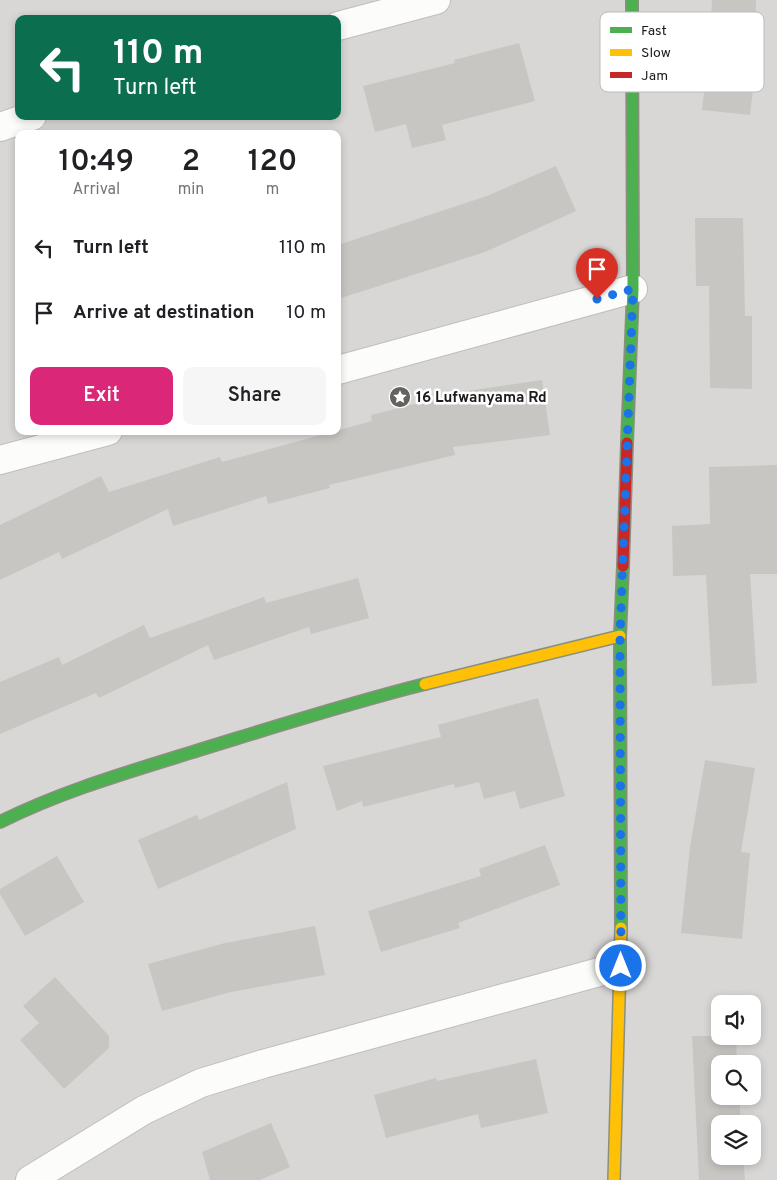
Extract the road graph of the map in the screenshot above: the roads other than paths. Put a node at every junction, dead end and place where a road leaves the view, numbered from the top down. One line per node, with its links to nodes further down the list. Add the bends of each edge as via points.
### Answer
1 (436, 0): 2 (street)
2 (341, 25)
3 (632, 92): 6 (street)
4 (19, 120): 5 (street)
5 (0, 126)
6 (633, 289): 7 (street); 10 (street)
7 (341, 369)
8 (93, 435): 9 (street)
9 (0, 460)
10 (620, 636): 11 (street, via 364,699 90,784); 12 (street)
11 (0, 822)
12 (621, 966): 13 (street, via 201,1083 144,1110); 14 (street)
13 (30, 1180)
14 (614, 1180)

